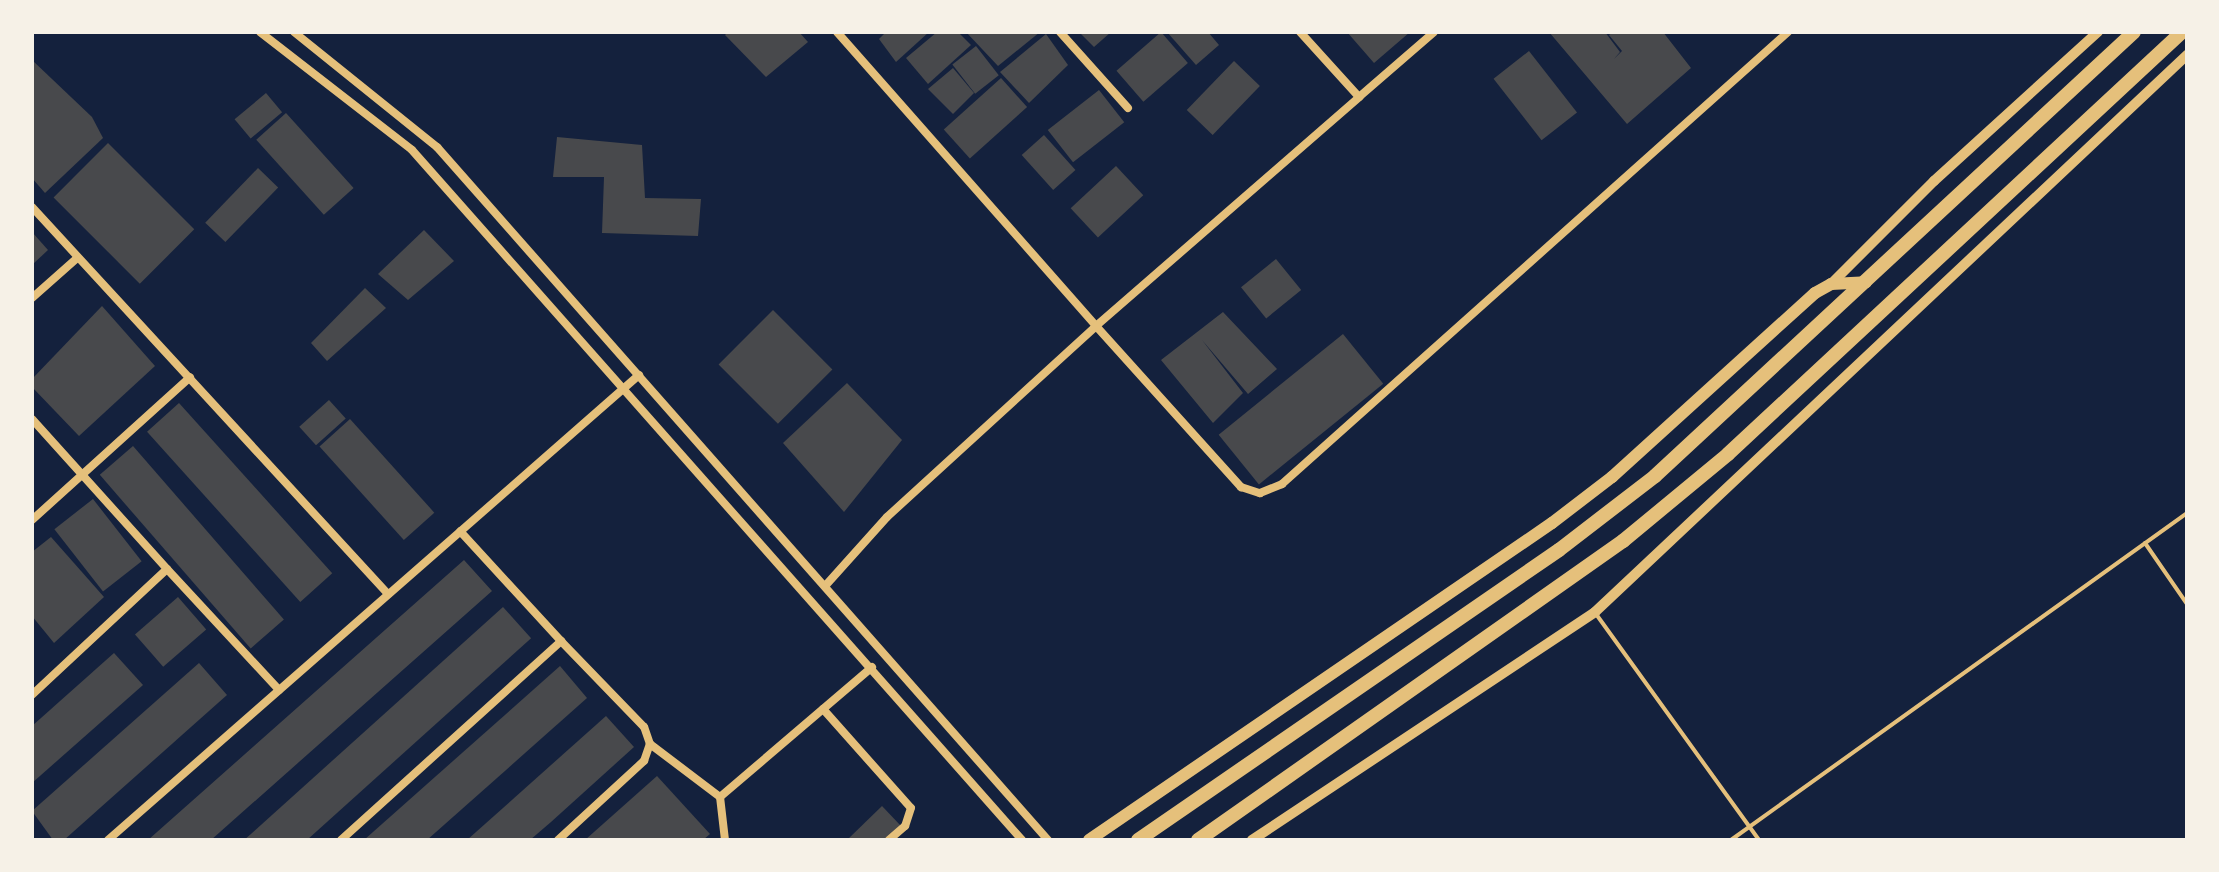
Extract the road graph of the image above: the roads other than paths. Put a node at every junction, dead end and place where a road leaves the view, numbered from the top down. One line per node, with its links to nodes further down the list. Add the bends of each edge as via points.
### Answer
1 (260, 32): 22 (street, via 412,150)
2 (294, 32): 20 (street, via 437,147)
3 (837, 32): 19 (street)
4 (1060, 32): 13 (street)
5 (1300, 32): 12 (street)
6 (1434, 32): 12 (street)
7 (1788, 32): 19 (street, via 1271,489 1260,493 1241,487)
8 (2098, 32): 17 (street, via 1934,181)
9 (2134, 32): 16 (highway)
10 (2182, 32): 51 (highway, via 1728,454 1569,583)
11 (2187, 55): 33 (street)
12 (1359, 97): 19 (street)
13 (1128, 108)
14 (32, 207): 15 (street)
15 (77, 258): 18 (street); 21 (street)
16 (1866, 282): 17 (main road); 50 (highway, via 1711,429 1559,550)
17 (1831, 284): 49 (main road, via 1552,523)
18 (32, 298)
19 (1096, 326): 30 (street, via 887,517)
20 (639, 375): 22 (street); 30 (street)
21 (190, 377): 24 (street); 31 (street)
22 (623, 388): 27 (street); 35 (street)
23 (32, 419): 24 (street)
24 (82, 474): 26 (street); 29 (street)
25 (2187, 513): 28 (lane)
26 (32, 520)
27 (460, 531): 31 (street); 34 (street)
28 (2145, 543): 32 (lane); 41 (lane)
29 (167, 569): 36 (street); 37 (street)
30 (826, 585): 48 (street)
31 (388, 594): 36 (street)
32 (2187, 604)
33 (1595, 612): 41 (lane); 52 (street)
34 (561, 641): 39 (street, via 644,727); 43 (street)
35 (872, 667): 38 (street); 47 (street)
36 (279, 690): 42 (street)
37 (32, 695)
38 (823, 709): 40 (street); 46 (street, via 911,808 905,826)
39 (650, 744): 40 (street); 44 (street, via 644,761)
40 (720, 797): 45 (street)
41 (1750, 827): 53 (lane); 54 (lane)
42 (108, 840)
43 (341, 840)
44 (558, 840)
45 (725, 840)
46 (889, 840)
47 (1022, 840)
48 (1048, 840)
49 (1089, 840)
50 (1138, 840)
51 (1198, 840)
52 (1252, 840)
53 (1731, 840)
54 (1759, 840)

